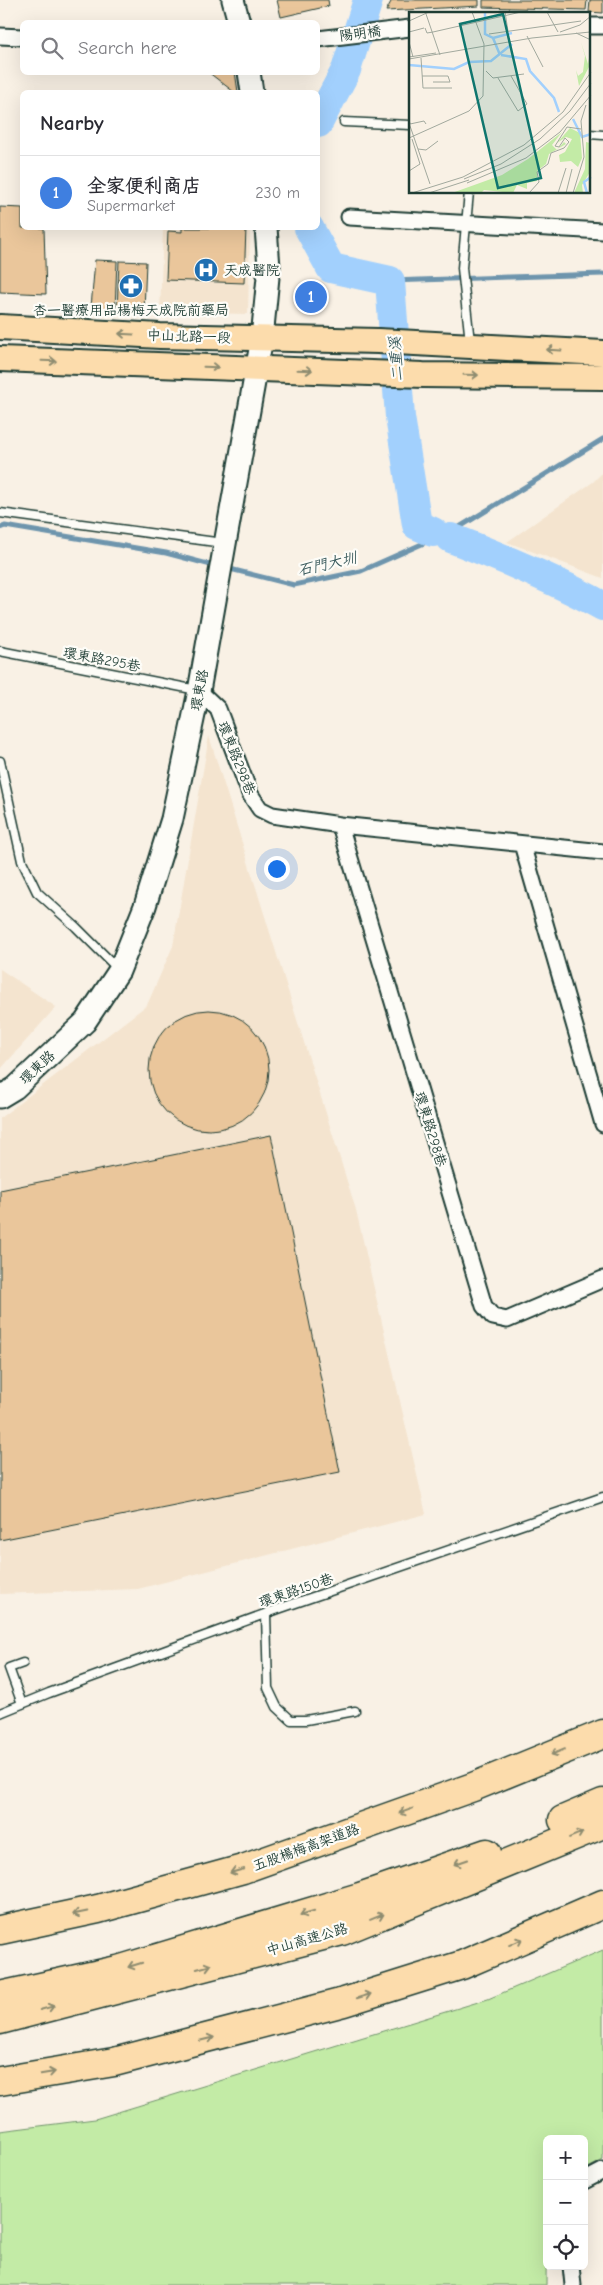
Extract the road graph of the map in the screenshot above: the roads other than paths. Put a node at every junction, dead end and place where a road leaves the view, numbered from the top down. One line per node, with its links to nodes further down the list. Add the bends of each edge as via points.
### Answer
1 (233, 0): 2 (street)
2 (238, 20)
3 (590, 26): 4 (street)
4 (603, 26)
5 (409, 28): 8 (street, 陽明橋)
6 (0, 36): 7 (street)
7 (20, 37)
8 (324, 38)
9 (249, 75): 10 (street)
10 (252, 90)
11 (344, 122): 12 (lane)
12 (409, 125)
13 (590, 134): 14 (lane)
14 (603, 135)
15 (469, 194): 17 (lane)
16 (349, 217): 17 (street)
17 (467, 224): 19 (street); 22 (lane, via 462,268)
18 (266, 230): 21 (street, 環東路, via 269,267)
19 (603, 231)
20 (0, 328): 21 (main road, 中山北路一段, one-way to 20)
21 (262, 338): 22 (main road, 中山北路一段); 25 (street, 環東路)
22 (471, 346): 23 (main road, one-way to 22)
23 (603, 353)
24 (0, 359): 25 (main road, one-way to 25)
25 (256, 369): 26 (main road, one-way to 26); 28 (street, 環東路)
26 (603, 377)
27 (0, 513): 28 (lane)
28 (224, 550): 30 (street, 環東路)
29 (0, 651): 30 (lane, 環東路295巷)
30 (199, 691): 32 (street, 環東路298巷, via 218,709 250,794 260,809 272,815); 35 (street, 環東路, via 172,819 145,906)
31 (0, 761): 35 (lane, via 22,861 37,892 76,926)
32 (340, 825): 33 (street, 環東路298巷); 38 (street, 環東路298巷, via 484,1306 493,1317 507,1320)
33 (522, 844): 34 (street, 環東路298巷); 37 (street)
34 (603, 852)
35 (119, 971): 36 (street, 環東路, via 85,1022 15,1088)
36 (0, 1097)
37 (603, 1124)
38 (603, 1279)
39 (603, 1497): 40 (lane, 環東路150巷)
40 (266, 1614): 42 (lane, 環東路150巷); 43 (lane, via 268,1688 277,1706 291,1720)
41 (23, 1663): 42 (lane, via 9,1668)
42 (22, 1704): 44 (lane, 環東路150巷)
43 (355, 1711)
44 (0, 1713)
45 (603, 1734): 49 (highway, 五股楊梅高架道路, one-way to 49, via 473,1787 243,1869 98,1909)
46 (603, 1803): 50 (highway, 中山高速公路, one-way to 50, via 506,1846 360,1897 118,1970)
47 (603, 1824): 51 (highway, 中山高速公路, one-way to 47, via 342,1931)
48 (603, 1904): 52 (highway, one-way to 48, via 114,2062 344,2002 462,1966)
49 (0, 1930)
50 (0, 1996)
51 (0, 2020)
52 (0, 2081)
53 (603, 2171): 54 (street)
54 (586, 2180)
55 (571, 2270): 56 (street)
56 (573, 2285)

